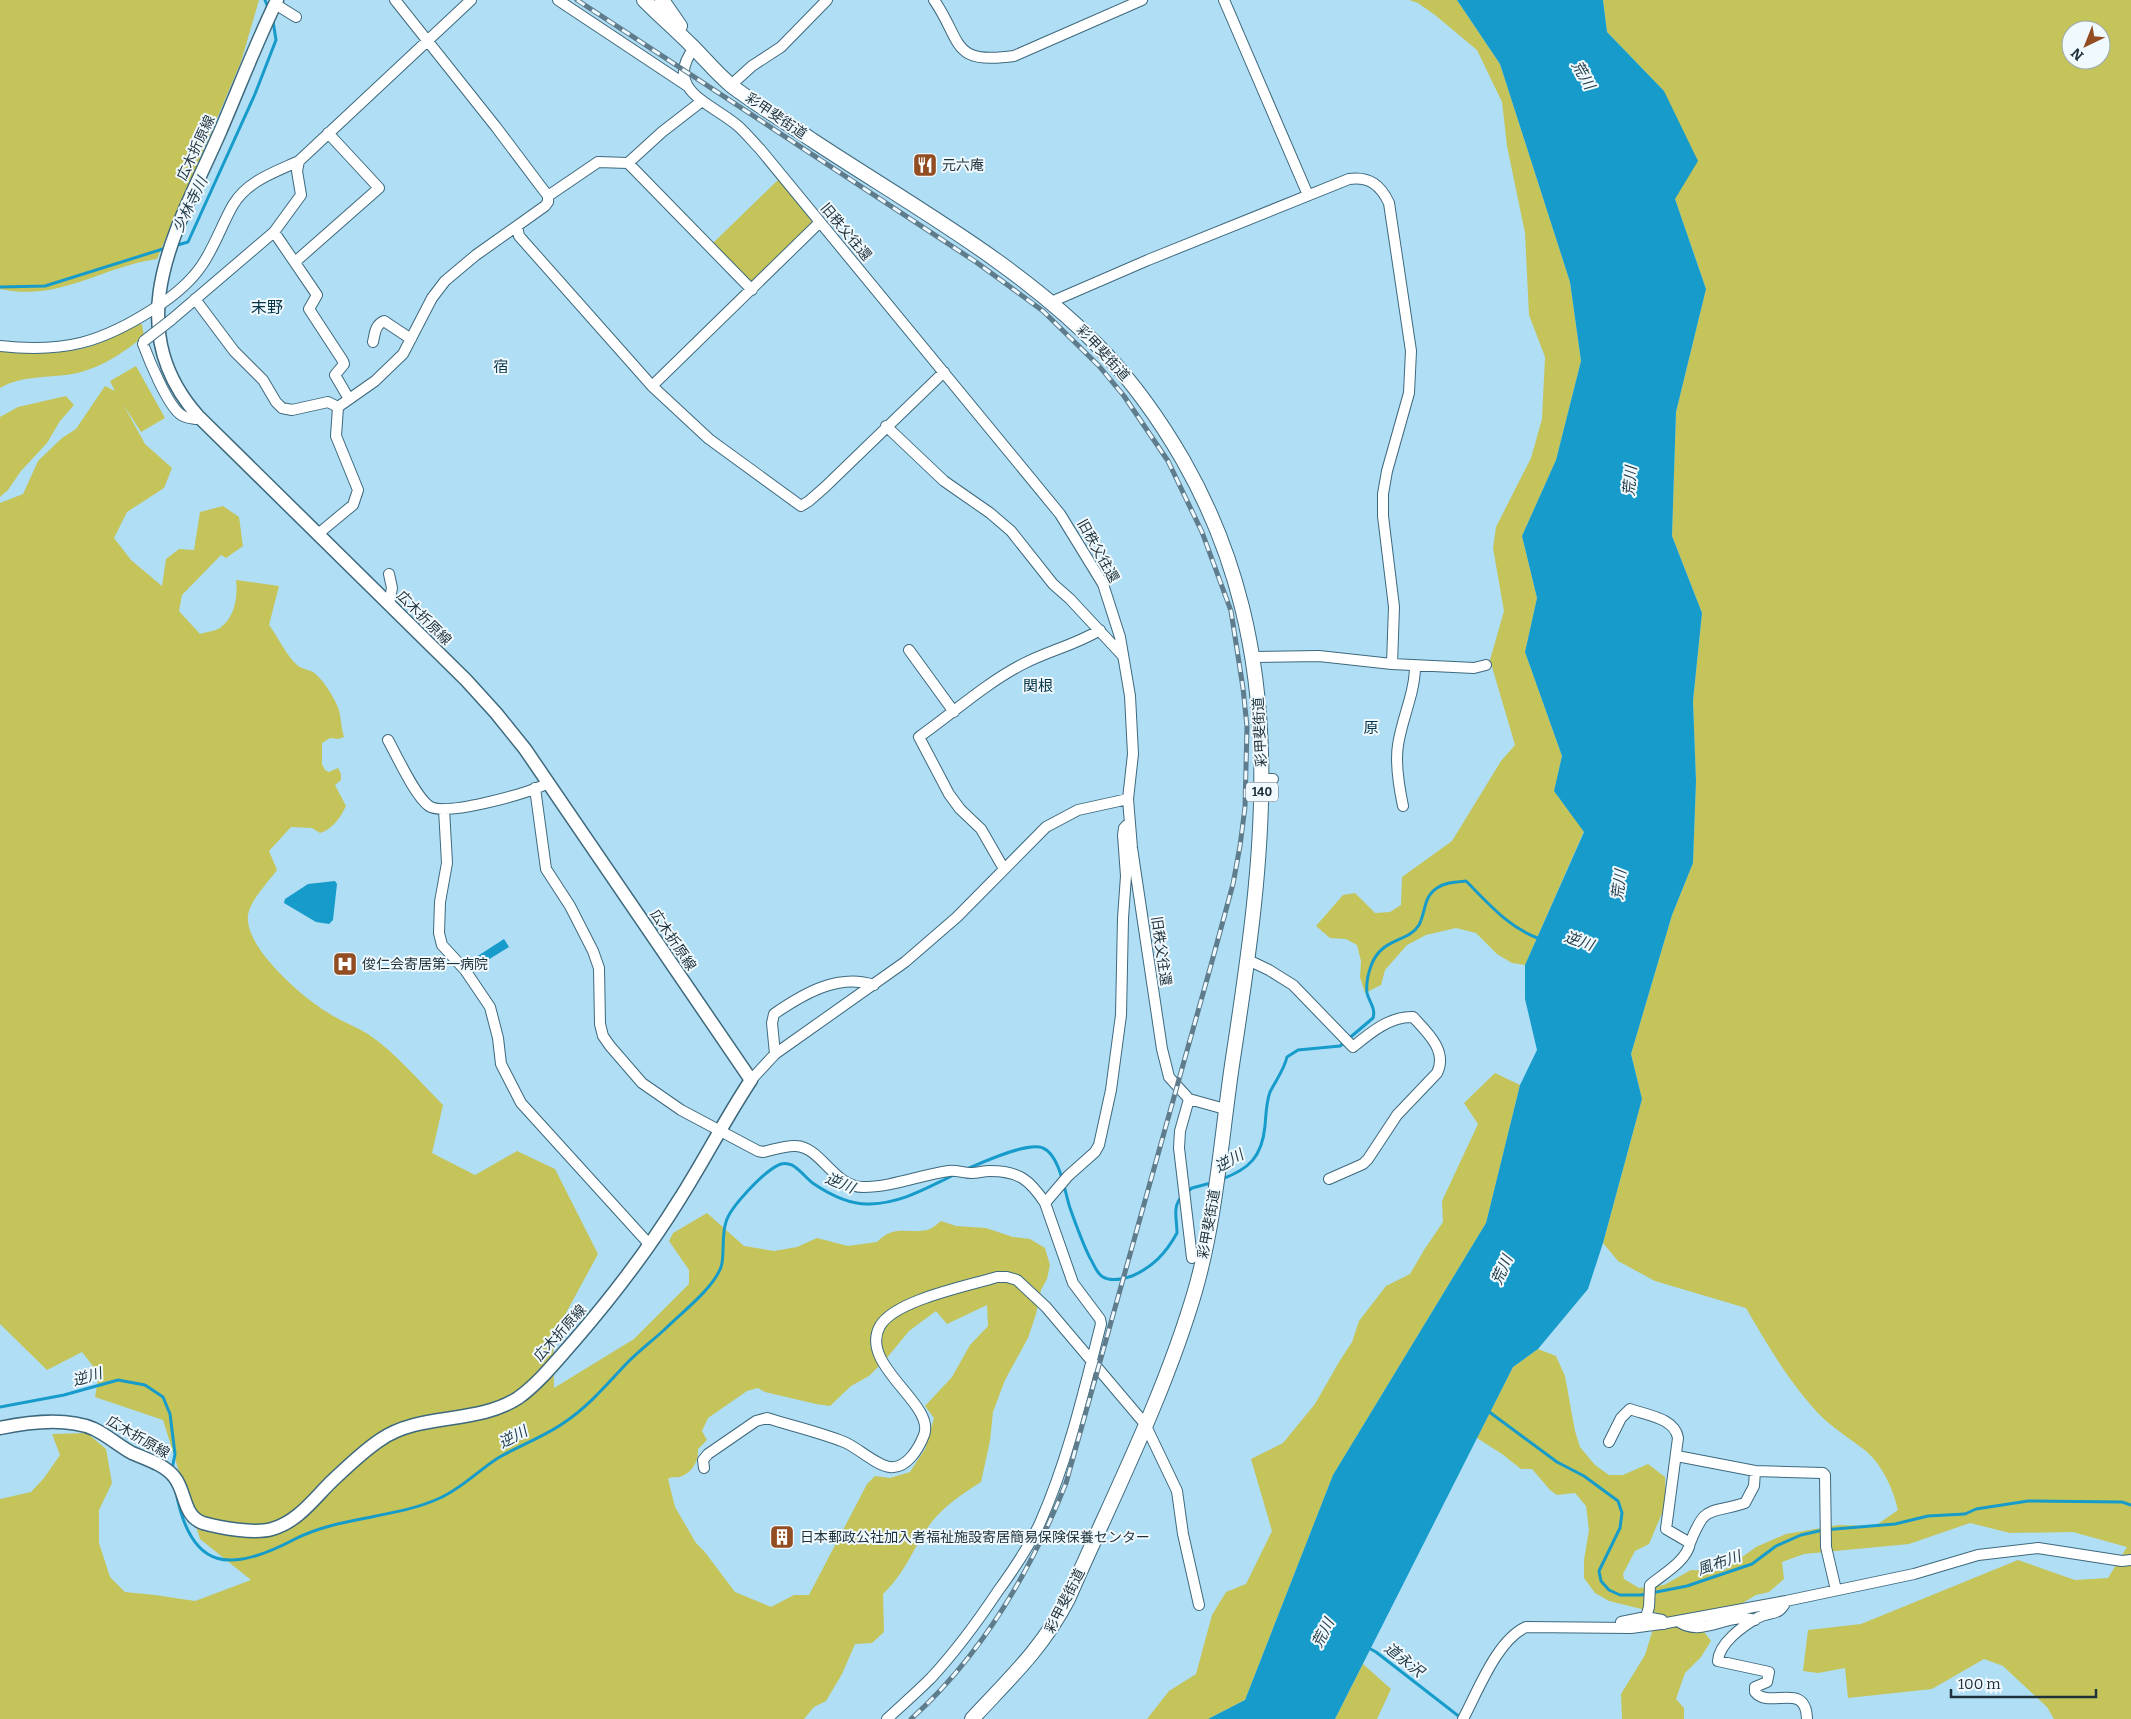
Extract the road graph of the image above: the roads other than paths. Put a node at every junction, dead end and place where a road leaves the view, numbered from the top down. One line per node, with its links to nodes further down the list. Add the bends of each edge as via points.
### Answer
1 (395, 0): 12 (street)
2 (471, 0): 12 (street)
3 (558, 0): 14 (street, 旧秩父往還)
4 (644, 0): 13 (highway, 彩甲斐街道 / 140)
5 (662, 0): 13 (highway, 彩甲斐街道 / 140)
6 (827, 0): 15 (street, via 781,47)
7 (934, 0): 8 (street, via 957,43 968,53 992,59 1014,56)
8 (1142, 0)
9 (1224, 0): 20 (street)
10 (276, 2): 11 (street); 29 (main road, 広木折原線, via 172,242 162,273)
11 (296, 17)
12 (428, 42): 17 (street); 21 (street)
13 (694, 48): 14 (street, via 685,62); 15 (highway, 彩甲斐街道 / 140)
14 (686, 85): 16 (street, 旧秩父往還)
15 (731, 85): 28 (highway, 彩甲斐街道 / 140, via 1034,287)
16 (702, 101): 19 (street); 22 (street, 旧秩父往還, via 738,126)
17 (328, 134): 18 (street); 25 (street, via 379,188)
18 (299, 161): 24 (street, via 297,171 301,195); 29 (street, via 265,176 244,191 233,204 202,267 173,297)
19 (628, 163): 21 (street, via 598,162); 26 (street)
20 (1308, 195): 28 (street); 46 (street, via 1356,178 1379,186 1389,203 1411,351 1409,393 1383,494 1394,607)
21 (548, 196): 23 (street, via 545,206)
22 (820, 222): 26 (street); 33 (street, 旧秩父往還)
23 (517, 226): 30 (street, via 438,288); 34 (street, via 519,236)
24 (274, 232): 25 (street); 27 (street)
25 (295, 262): 35 (street, via 317,295 309,309 343,361 335,375)
26 (752, 290): 34 (street)
27 (195, 299): 36 (street, via 234,351 263,380 282,408 292,410 328,402); 37 (street, bridge, via 143,344 175,408 188,418 196,419)
28 (1051, 302): 45 (highway, 彩甲斐街道 / 140, via 1102,350 1129,381 1163,426 1202,494 1229,561 1244,611)
29 (157, 307): 32 (street, via 98,339 42,349); 37 (main road, 広木折原線, via 159,336 167,363 181,393)
30 (411, 339): 31 (street, via 384,321 375,330); 35 (street, via 396,361)
31 (373, 342)
32 (0, 346)
33 (944, 372): 38 (street); 44 (street, 旧秩父往還, via 1078,540 1106,592)
34 (652, 386): 38 (street, via 709,439 801,506 825,487)
35 (350, 399): 36 (street)
36 (338, 407): 39 (street, via 336,436 358,490 352,505)
37 (198, 416): 39 (main road, 広木折原線)
38 (886, 426): 42 (street, via 944,480 1011,531 1053,584)
39 (318, 534): 41 (main road, 広木折原線)
40 (389, 574): 41 (street, via 392,588)
41 (389, 604): 51 (main road, 広木折原線, via 490,706)
42 (1100, 630): 44 (street); 49 (street, via 1023,664)
43 (909, 650): 49 (street)
44 (1124, 657): 53 (street, 旧秩父往還, via 1132,726)
45 (1252, 657): 46 (street, via 1319,656); 58 (highway, 彩甲斐街道 / 140, via 1268,779)
46 (1392, 664): 48 (street)
47 (1486, 665): 48 (street, via 1474,668)
48 (1415, 666): 54 (street, via 1396,757)
49 (954, 712): 57 (street, via 919,737 950,794 980,829)
50 (388, 740): 55 (street, via 422,798 431,807)
51 (548, 783): 52 (street); 61 (main road, 広木折原線)
52 (535, 788): 55 (street, via 477,804); 64 (street, via 546,869 570,906 599,968 603,1036 642,1083 681,1110)
53 (1128, 799): 56 (street, 旧秩父往還); 57 (street, via 1078,810 1059,819 1034,837)
54 (1403, 806)
55 (444, 809): 67 (street, via 447,863 440,902 442,945 465,970 490,1007 501,1064 521,1103)
56 (1130, 822): 62 (street, 旧秩父往還, via 1162,1049 1169,1077); 66 (street, via 1123,835 1126,876 1120,1015 1111,1090 1099,1145)
57 (1004, 870): 59 (street, via 957,917)
58 (1248, 960): 63 (highway, 彩甲斐街道 / 140); 65 (street, via 1293,985 1354,1047 1379,1027 1407,1016 1413,1017 1428,1033 1442,1057 1437,1072 1397,1115 1368,1159)
59 (874, 985): 60 (street); 60 (street, via 865,982 826,986 801,995 774,1014)
60 (775, 1054): 61 (street)
61 (752, 1080): 64 (main road, 広木折原線)
62 (1189, 1100): 63 (street); 68 (street, via 1179,1148)
63 (1226, 1109): 70 (highway, 彩甲斐街道 / 140, via 1209,1233 1196,1289 1173,1359)
64 (720, 1130): 66 (street, via 763,1152 797,1146 803,1148 852,1185 862,1187 951,1170 1009,1172 1025,1179); 67 (main road, 広木折原線, via 679,1201)
65 (1329, 1178)
66 (1045, 1203): 69 (street, via 1073,1284 1100,1319)
67 (649, 1244): 71 (main road, 広木折原線, via 599,1312 532,1386 517,1398 479,1413 413,1425 389,1435 339,1475 296,1517 271,1530 254,1531 194,1519 174,1476 96,1430 82,1425 30,1422)
68 (1192, 1258)
69 (1091, 1361): 70 (street); 74 (street, via 1046,1307 1017,1280 997,1277 908,1304 886,1317 880,1326 876,1337 877,1351 923,1417 926,1430 920,1445 900,1466 890,1467 842,1441 767,1418 756,1421 708,1454 703,1460); 87 (street, via 1063,1462 1028,1545 952,1653)
70 (1145, 1424): 80 (street, via 1177,1491 1182,1534); 86 (highway, 彩甲斐街道 / 140, via 1057,1620 1036,1651)
71 (0, 1428)
72 (1609, 1442): 73 (street, via 1621,1418 1630,1409 1673,1426 1678,1438)
73 (1677, 1456): 75 (street); 76 (street, via 1666,1529)
74 (704, 1468)
75 (1755, 1471): 76 (street, via 1754,1486 1745,1503 1705,1514); 78 (street, via 1825,1475 1826,1547)
76 (1690, 1543): 81 (street, via 1689,1550 1680,1560 1650,1585)
77 (2131, 1560): 78 (street, via 2038,1548 1978,1555 1914,1574)
78 (1836, 1590): 79 (street)
79 (1786, 1601): 82 (street, via 1779,1612); 83 (street)
80 (1199, 1605)
81 (1646, 1617): 84 (street, via 1662,1620); 85 (street, via 1600,1622)
82 (1755, 1620): 83 (street, via 1740,1617 1691,1627); 89 (street, via 1725,1645 1718,1661 1769,1672 1766,1682 1755,1687 1754,1692 1763,1698 1787,1697 1803,1702)
83 (1678, 1621): 84 (street)
84 (1664, 1624): 85 (street)
85 (1595, 1628): 88 (street, via 1526,1627 1516,1631 1498,1653)
86 (977, 1717)
87 (887, 1719)
88 (1463, 1719)
89 (1807, 1719)

